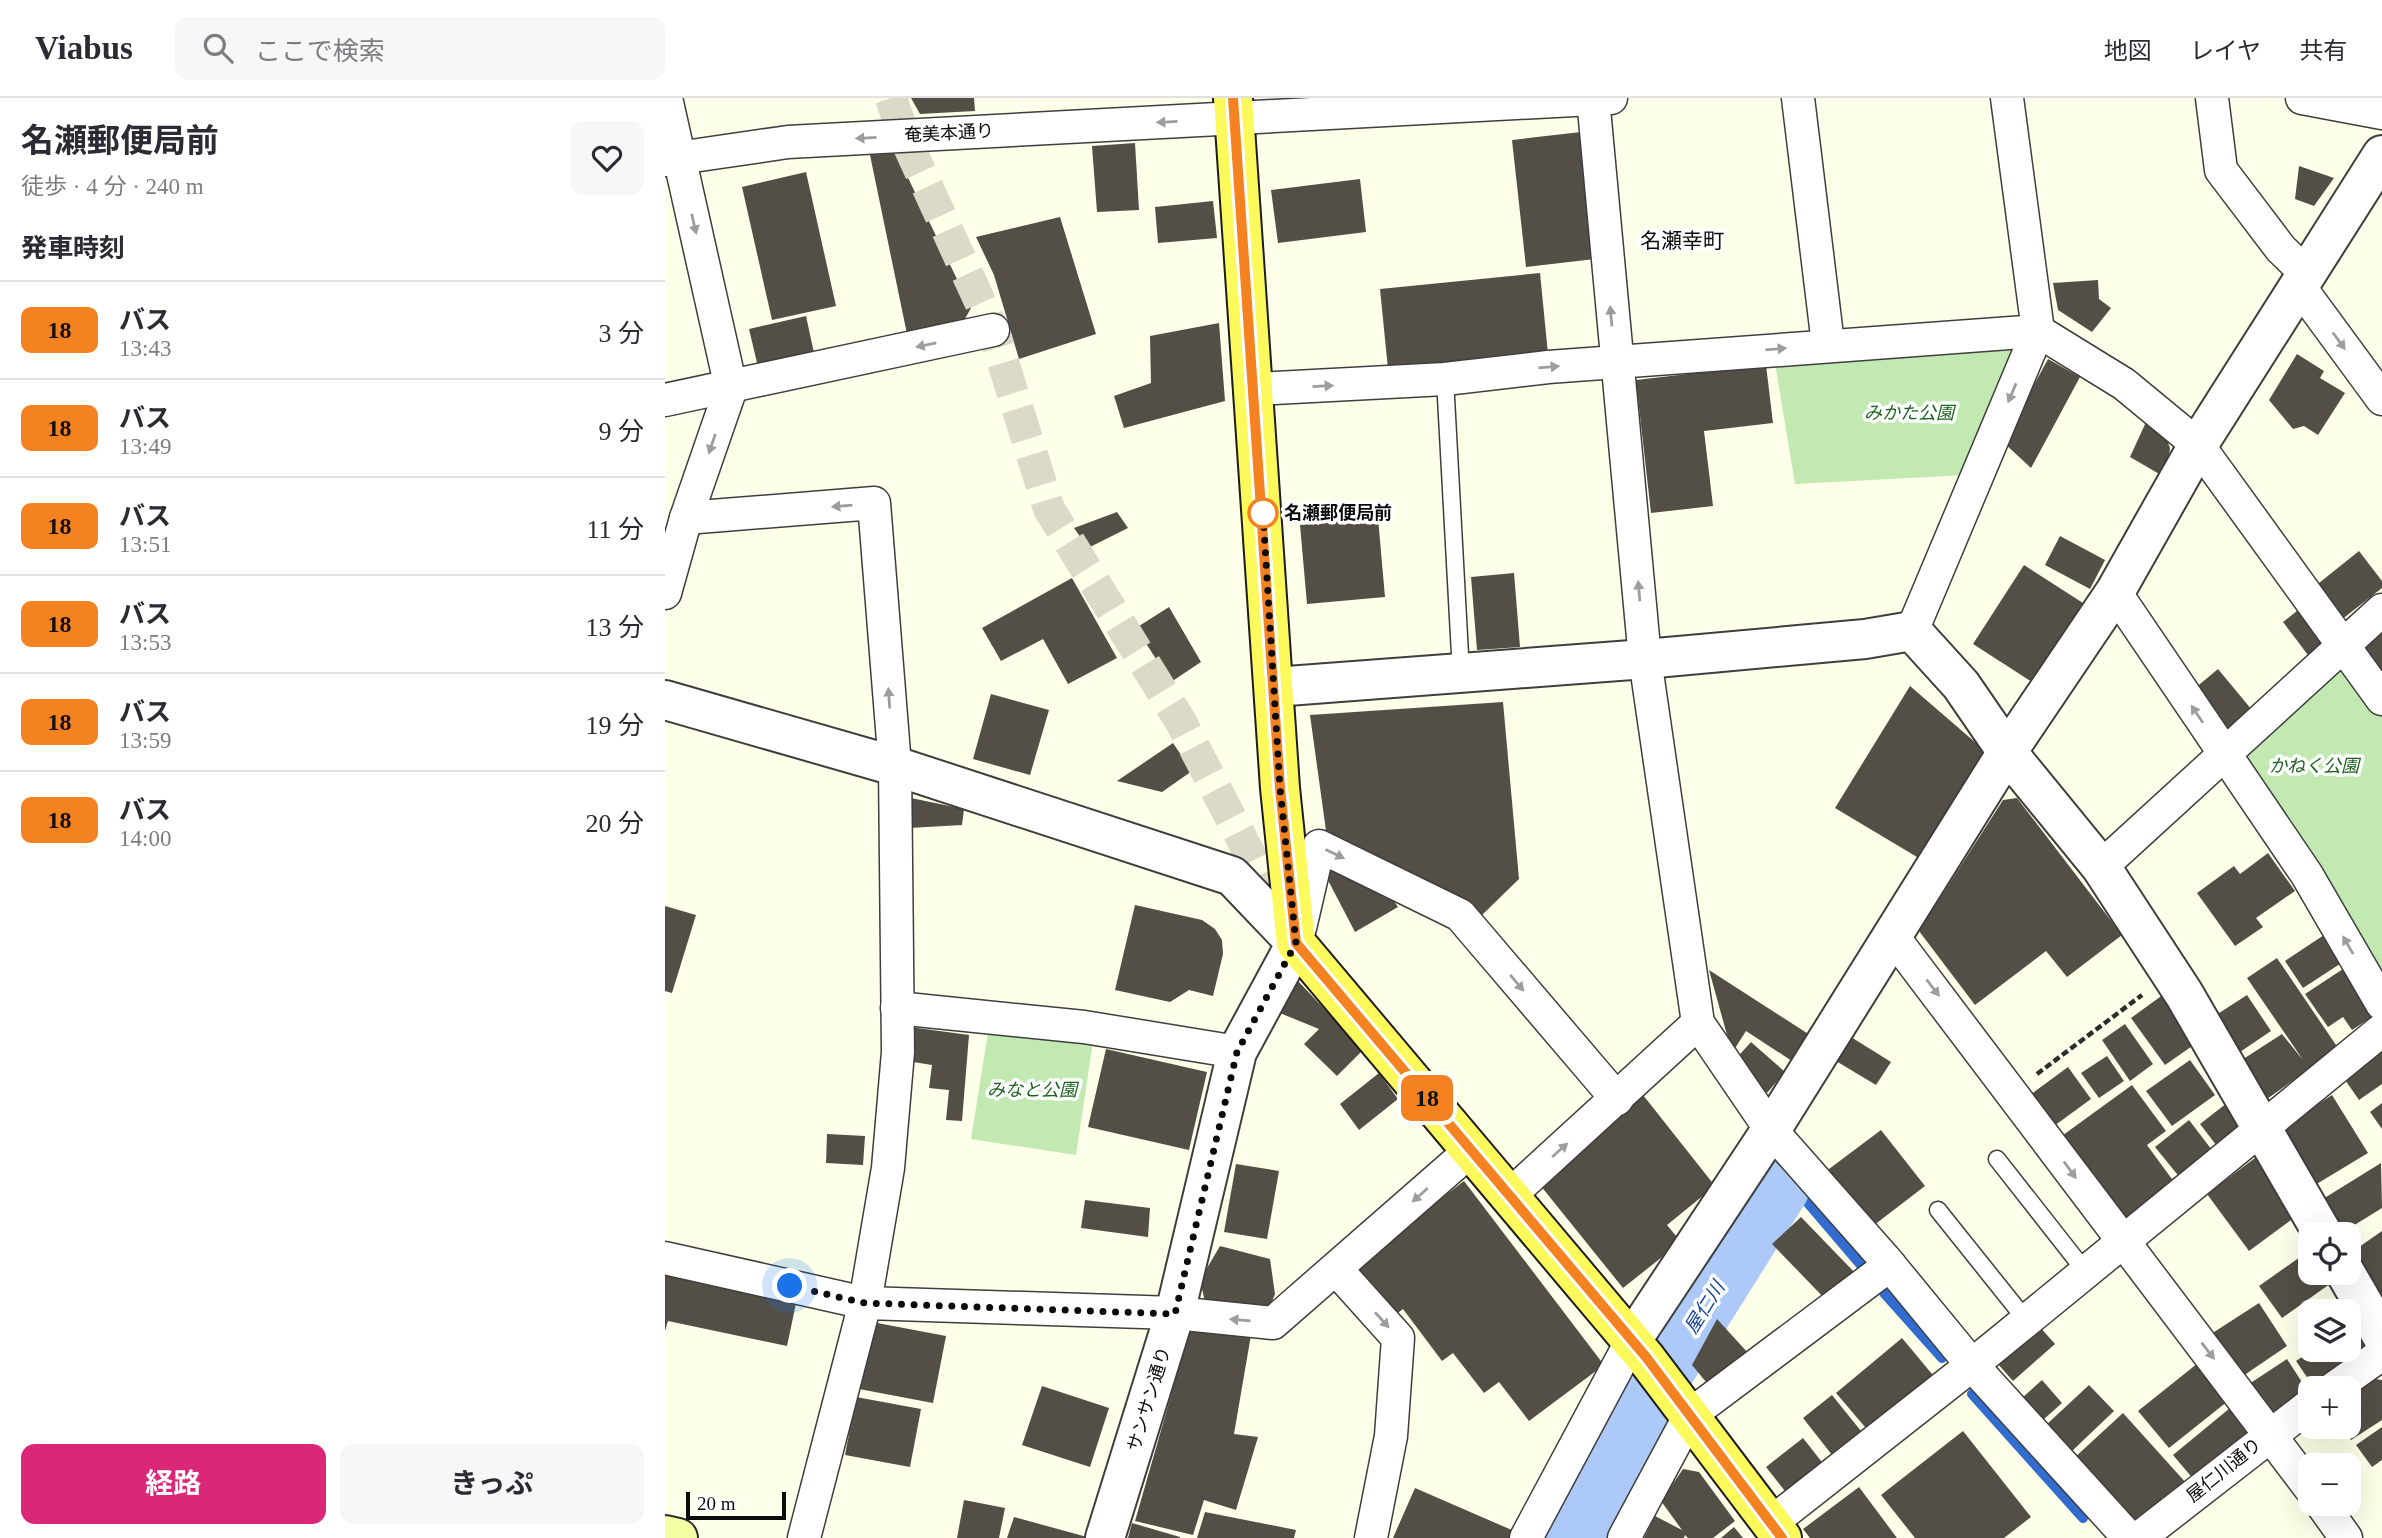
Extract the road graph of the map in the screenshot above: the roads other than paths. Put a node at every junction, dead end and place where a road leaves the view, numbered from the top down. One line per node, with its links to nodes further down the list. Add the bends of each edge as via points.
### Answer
1 (666, 98): 10 (street)
2 (1599, 98): 7 (street, 奄美本通り); 15 (street, one-way to 2)
3 (1798, 98): 14 (street)
4 (2007, 98): 13 (street)
5 (2212, 98): 11 (street, via 2221,170)
6 (2302, 98): 8 (street)
7 (1234, 108): 10 (street, 奄美本通り, one-way to 10, via 787,142); 18 (main road)
8 (2382, 113)
9 (2382, 155): 11 (street)
10 (672, 159): 17 (street, one-way to 17)
11 (2303, 280): 19 (street, one-way to 19); 21 (street)
12 (993, 330): 17 (street, one-way to 17)
13 (2038, 331): 14 (street); 21 (street, via 2124,384); 26 (street, one-way to 26)
14 (1828, 344): 15 (street, one-way to 14)
15 (1615, 362): 16 (street, one-way to 15); 28 (street, one-way to 15)
16 (1445, 379): 18 (street, one-way to 16); 29 (lane)
17 (731, 388): 20 (street); 22 (street, one-way to 22)
18 (1255, 389): 30 (main road)
19 (2382, 399)
20 (665, 400)
21 (2199, 446): 23 (street); 27 (street)
22 (686, 518): 24 (street); 35 (street, one-way to 22, via 874,503)
23 (2115, 592): 33 (street); 34 (street, one-way to 23)
24 (665, 593)
25 (2382, 610): 27 (street)
26 (1912, 631): 28 (street); 33 (street, via 1961,685)
27 (2341, 646): 31 (street); 34 (street)
28 (1645, 659): 29 (street); 41 (street)
29 (1461, 673): 30 (street)
30 (1274, 687): 38 (main road)
31 (2382, 699)
32 (665, 700): 35 (street)
33 (2007, 752): 36 (street); 37 (street)
34 (2225, 756): 36 (street); 39 (street, one-way to 34, via 2307,875)
35 (895, 766): 38 (street, via 1232,876); 40 (street)
36 (2101, 867): 45 (street, via 2171,974)
37 (1891, 934): 46 (street); 52 (street, one-way to 52)
38 (1296, 943): 43 (street, サンサン通り); 44 (street, one-way to 44, via 1319,846 1460,915); 47 (main road)
39 (2382, 1004)
40 (897, 1008): 43 (street, via 1084,1027); 58 (street, via 888,1168)
41 (1698, 1023): 44 (street); 46 (street)
42 (2382, 1030): 45 (street)
43 (1237, 1052): 59 (street, サンサン通り)
44 (1617, 1099): 49 (street, one-way to 44)
45 (2262, 1129): 51 (street); 52 (street)
46 (1770, 1130): 54 (street); 62 (street)
47 (1471, 1150): 49 (main road); 55 (street, one-way to 55)
48 (1997, 1159): 56 (lane)
49 (1510, 1195): 62 (main road)
50 (1938, 1210): 60 (lane)
51 (2316, 1222)
52 (2122, 1241): 56 (street); 68 (street, one-way to 68)
53 (665, 1258): 58 (street)
54 (1890, 1265): 64 (street); 66 (street)
55 (1337, 1270): 59 (street, one-way to 59, via 1273,1323); 76 (street, one-way to 76, via 1398,1338 1391,1436)
56 (2085, 1271): 60 (street)
57 (2353, 1285): 61 (street)
58 (865, 1303): 59 (street); 74 (street)
59 (1175, 1314): 75 (street, サンサン通り)
60 (2026, 1320): 64 (street)
61 (2382, 1336)
62 (1639, 1349): 66 (main road); 77 (street)
63 (2382, 1354): 65 (street)
64 (1972, 1365): 71 (street); 79 (street)
65 (2351, 1376)
66 (1686, 1409): 71 (main road); 78 (street)
67 (2298, 1414): 68 (street, 屋仁川通り)
68 (2271, 1433): 69 (street); 80 (street, 屋仁川通り)
69 (2298, 1471)
70 (2330, 1516): 81 (street)
71 (1777, 1531)
72 (665, 1535): 73 (main road)
73 (677, 1538)
74 (804, 1538)
75 (1105, 1538)
76 (1371, 1538)
77 (1526, 1538)
78 (1624, 1538)
79 (2129, 1538)
80 (2139, 1538)
81 (2346, 1538)

